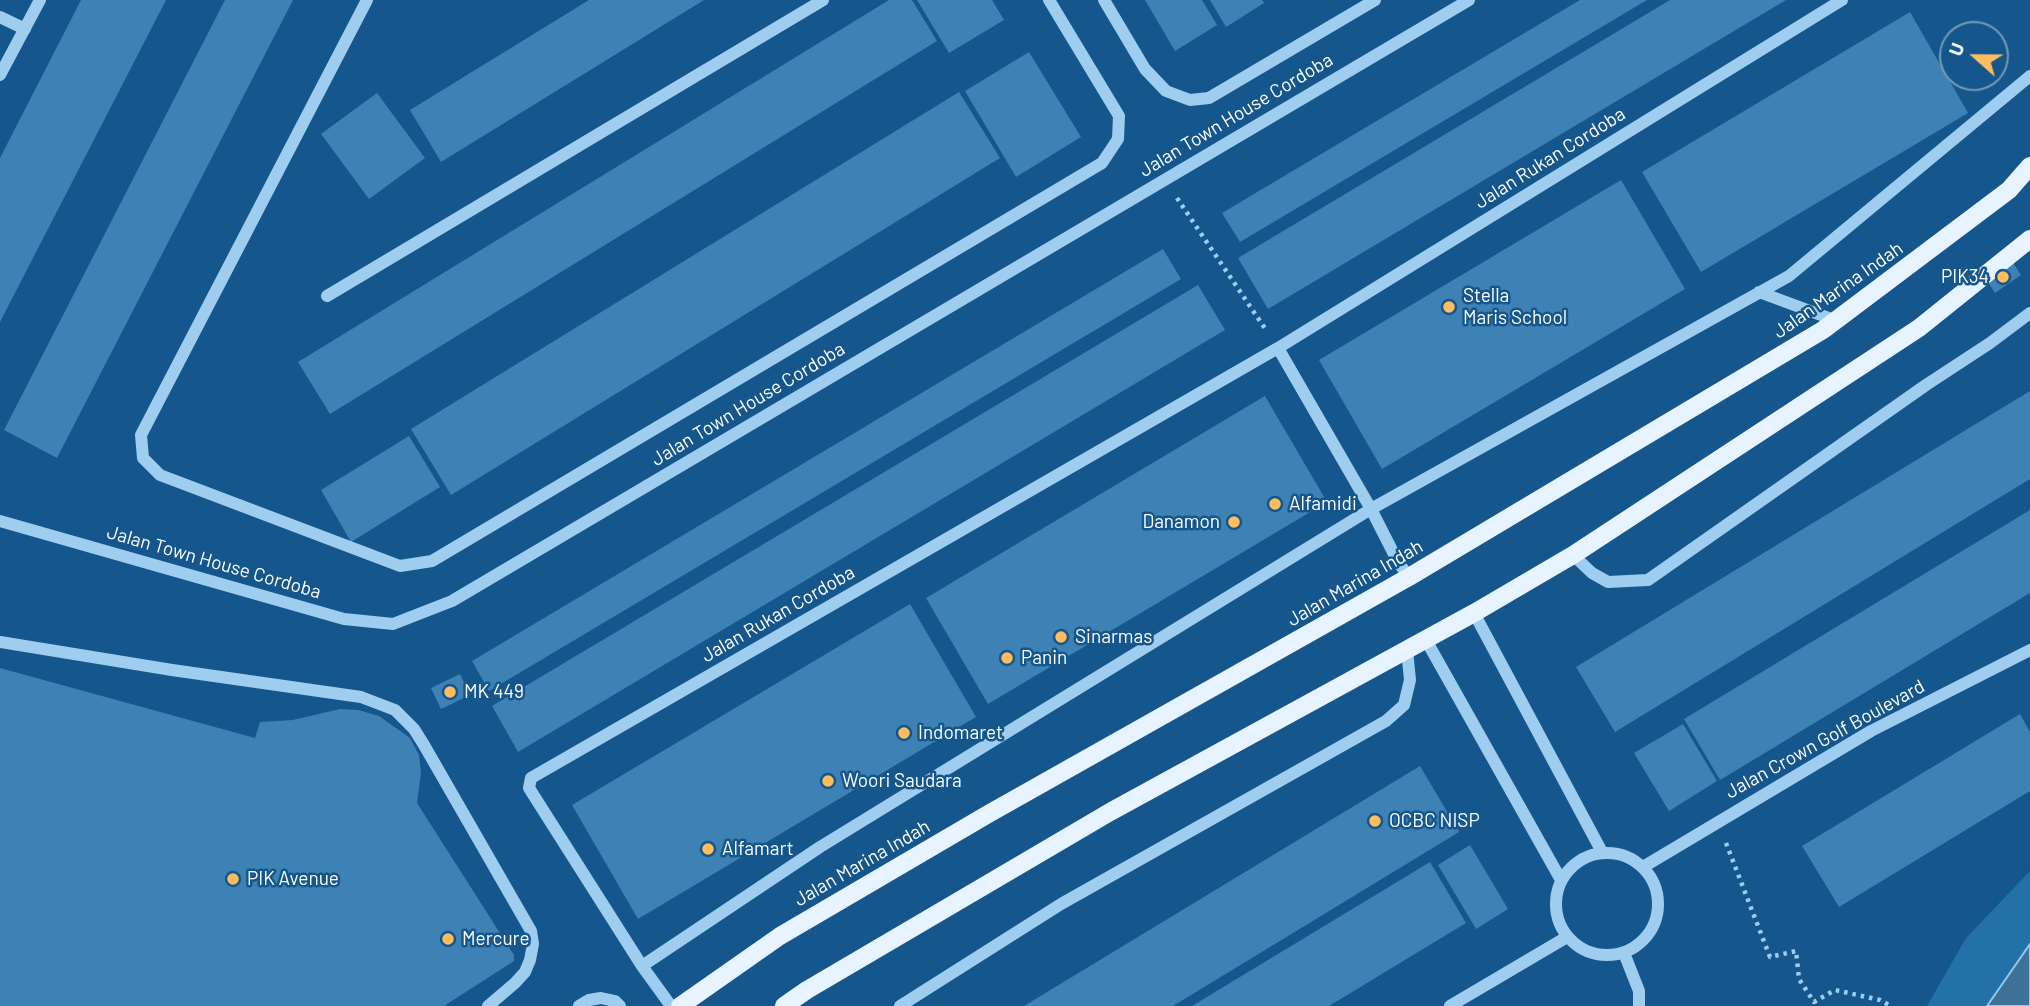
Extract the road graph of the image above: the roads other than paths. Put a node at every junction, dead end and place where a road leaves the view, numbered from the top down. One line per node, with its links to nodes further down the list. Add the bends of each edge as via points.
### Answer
1 (40, 0): 10 (street)
2 (367, 0): 4 (street, via 141,435 143,458 160,475 400,566 432,561 1102,163 1118,139 1119,116)
3 (823, 0): 16 (street)
4 (1049, 0)
5 (1104, 0): 6 (street, via 1145,69 1166,91 1190,100 1209,98)
6 (1375, 0)
7 (1469, 0): 21 (street, Jalan Town House Cordoba, via 452,601 393,624 344,619)
8 (1842, 0): 19 (street, Jalan Rukan Cordoba)
9 (0, 17): 10 (street)
10 (25, 29): 11 (street)
11 (0, 75)
12 (2030, 76): 15 (street, via 1789,276)
13 (2030, 166): 18 (main road, Jalan Marina Indah, via 2009,191)
14 (2030, 239): 22 (main road, via 1919,328)
15 (1759, 292): 18 (street); 20 (street)
16 (327, 296)
17 (2030, 313): 22 (street, via 1648,580 1608,582)
18 (1837, 321): 23 (main road, Jalan Marina Indah)
19 (1278, 348): 20 (street); 34 (street, Jalan Rukan Cordoba, via 531,778 529,788)
20 (1371, 509): 23 (street); 34 (street, via 820,847)
21 (0, 522)
22 (1573, 555): 24 (main road)
23 (1409, 577): 39 (main road, Jalan Marina Indah, via 792,929)
24 (1474, 613): 25 (main road); 29 (street)
25 (1426, 640): 27 (main road); 31 (street)
26 (0, 642): 35 (street, via 361,697 394,710 424,745 531,931 525,972)
27 (1407, 650): 40 (main road, via 1110,812); 41 (street, via 1410,680 1404,705 1386,721 1061,904)
28 (2030, 650): 30 (street, Jalan Crown Golf Boulevard, via 1871,731)
29 (1602, 852): 30 (street, via 1624,855); 31 (street, via 1578,861)
30 (1643, 867): 33 (street, via 1657,895 1654,925 1641,942)
31 (1561, 880): 32 (street, via 1555,906)
32 (1567, 937): 33 (street, via 1579,948 1601,955); 42 (street)
33 (1623, 953): 43 (street, via 1639,991)
34 (642, 966): 38 (street, Jalan Rukan Cordoba)
35 (488, 1006)
36 (579, 1006): 37 (street, via 601,998)
37 (620, 1006)
38 (671, 1006)
39 (680, 1006)
40 (784, 1006)
41 (900, 1006)
42 (1450, 1006)
43 (1639, 1006)

